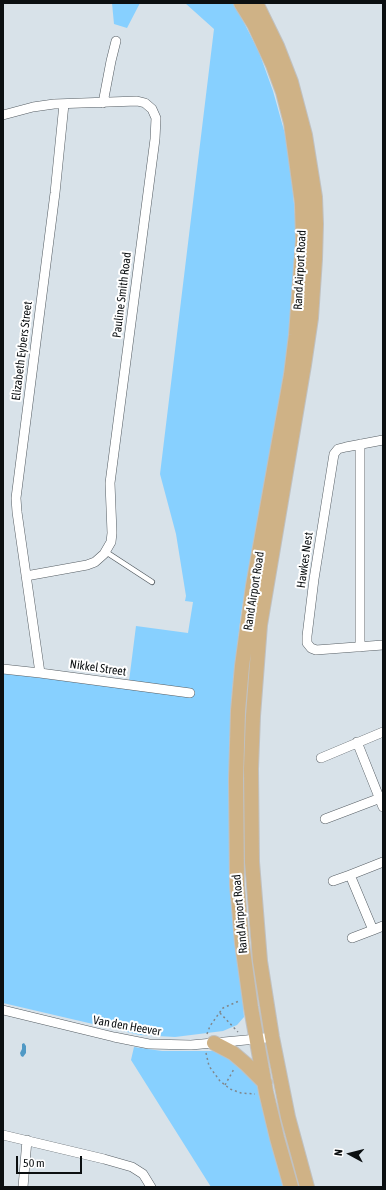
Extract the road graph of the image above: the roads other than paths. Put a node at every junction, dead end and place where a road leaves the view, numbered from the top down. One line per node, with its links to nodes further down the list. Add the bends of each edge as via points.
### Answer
1 (242, 3): 31 (main road, Rand Airport Road, via 273,65 289,115 302,202 303,240 291,375 254,586 238,711 237,884 242,943)
2 (256, 3): 30 (main road, Rand Airport Road, via 291,82 305,135 315,197 316,224 311,318 260,625 253,716 252,862 260,961)
3 (116, 41): 4 (street)
4 (104, 103): 5 (street, Pauline Smith Road); 9 (street, Pauline Smith Road, via 145,103 154,111 156,125 110,483 112,533)
5 (64, 104): 6 (street, Pauline Smith Road, via 33,107); 10 (street, Elizabeth Eybers Street, via 17,487 16,512)
6 (3, 115)
7 (383, 440): 8 (street, Hawkes Nest)
8 (360, 444): 13 (street); 13 (street, Hawkes Nest, via 338,449 334,454 314,579 307,643 316,650)
9 (106, 552): 10 (street, via 87,565); 11 (lane)
10 (26, 576): 15 (street, Elizabeth Eybers Street)
11 (152, 582)
12 (383, 645): 13 (street, Hawkes Nest)
13 (360, 647)
14 (3, 669): 15 (street, Nikkel Street)
15 (40, 672): 16 (street, Nikkel Street)
16 (190, 693)
17 (383, 732): 18 (street)
18 (357, 742): 19 (street); 20 (street)
19 (321, 758)
20 (382, 797): 21 (street); 22 (street)
21 (383, 807)
22 (325, 819)
23 (383, 862): 24 (street)
24 (350, 875): 25 (street); 27 (street)
25 (333, 881)
26 (383, 926): 27 (street)
27 (373, 930): 28 (street)
28 (352, 938)
29 (3, 1010): 32 (street, Van den Heever, via 131,1041 170,1045)
30 (272, 1037): 31 (street, Van den Heever); 39 (main road, Rand Airport Road, via 288,1117)
31 (257, 1039): 32 (street, Van den Heever); 33 (main road, Rand Airport Road)
32 (209, 1044): 33 (main road, via 233,1053 248,1064)
33 (266, 1087): 38 (main road, Rand Airport Road)
34 (3, 1135): 35 (street)
35 (27, 1140): 36 (street); 37 (street, via 132,1167 142,1174)
36 (23, 1187)
37 (151, 1187)
38 (291, 1187)
39 (307, 1187)

